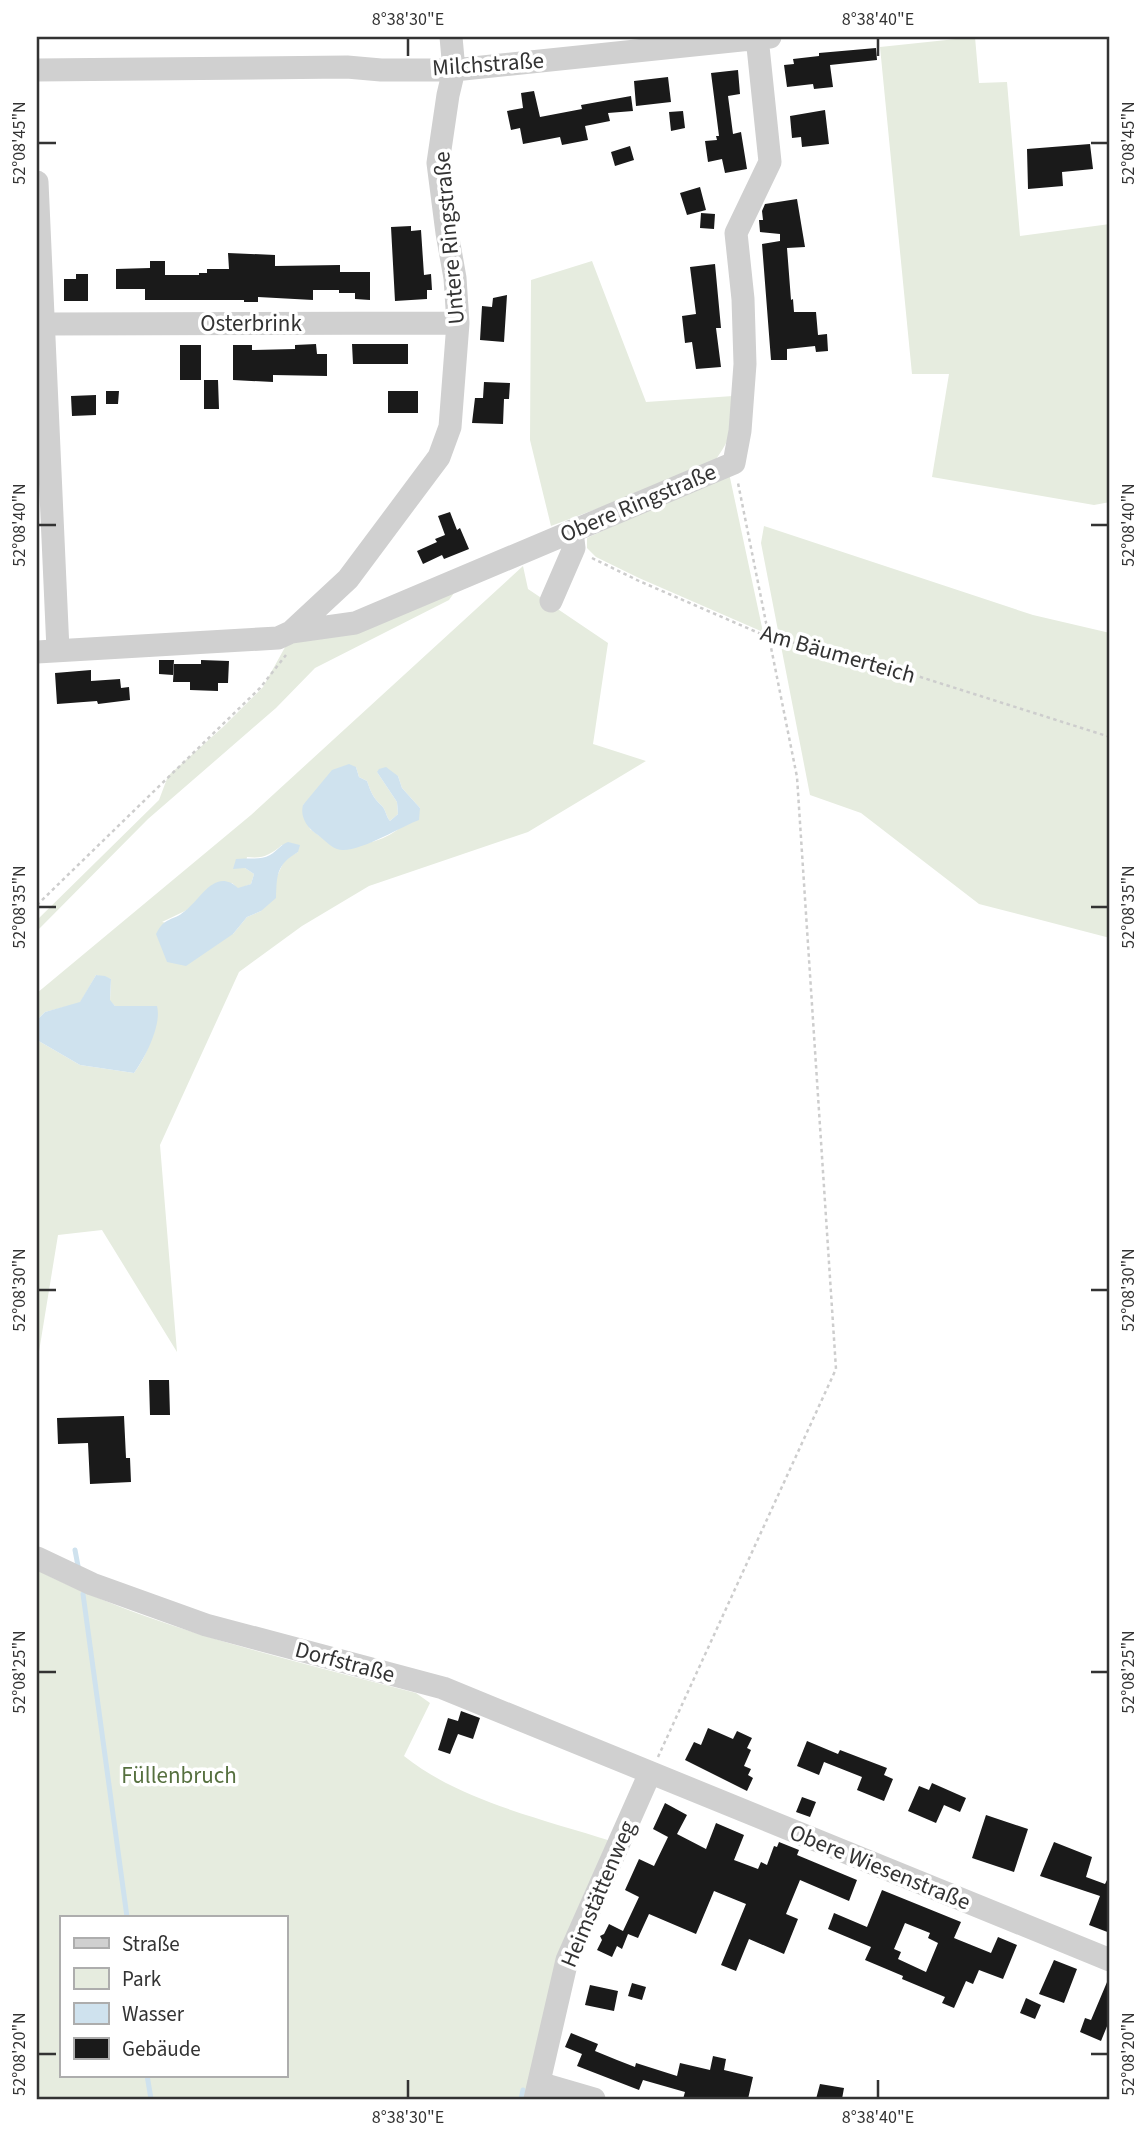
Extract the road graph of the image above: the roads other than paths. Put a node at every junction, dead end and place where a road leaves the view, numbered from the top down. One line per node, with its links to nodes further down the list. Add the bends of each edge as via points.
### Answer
1 (451, 37): 4 (street, Untere Ringstraße)
2 (762, 37): 4 (street, Milchstraße); 8 (street, Obere Ringstraße, via 770,162 736,233 745,364 734,463)
3 (37, 70): 4 (street, Milchstraße)
4 (454, 70): 6 (street, Untere Ringstraße, via 438,163 456,278)
5 (37, 182): 7 (street)
6 (458, 323): 7 (street, Osterbrink); 10 (street, Untere Ringstraße, via 450,427 439,457 348,579)
7 (45, 324): 11 (street)
8 (573, 540): 9 (street); 10 (street, Obere Ringstraße, via 355,623)
9 (551, 601)
10 (291, 632): 11 (street, via 278,638)
11 (47, 651)
12 (37, 1558): 13 (street, Dorfstraße, via 92,1584 206,1625 443,1688)
13 (650, 1773): 14 (street, Obere Wiesenstraße); 15 (street, Heimstättenweg, via 567,1960)
14 (1110, 1960)
15 (537, 2091): 16 (street)
16 (594, 2099)

